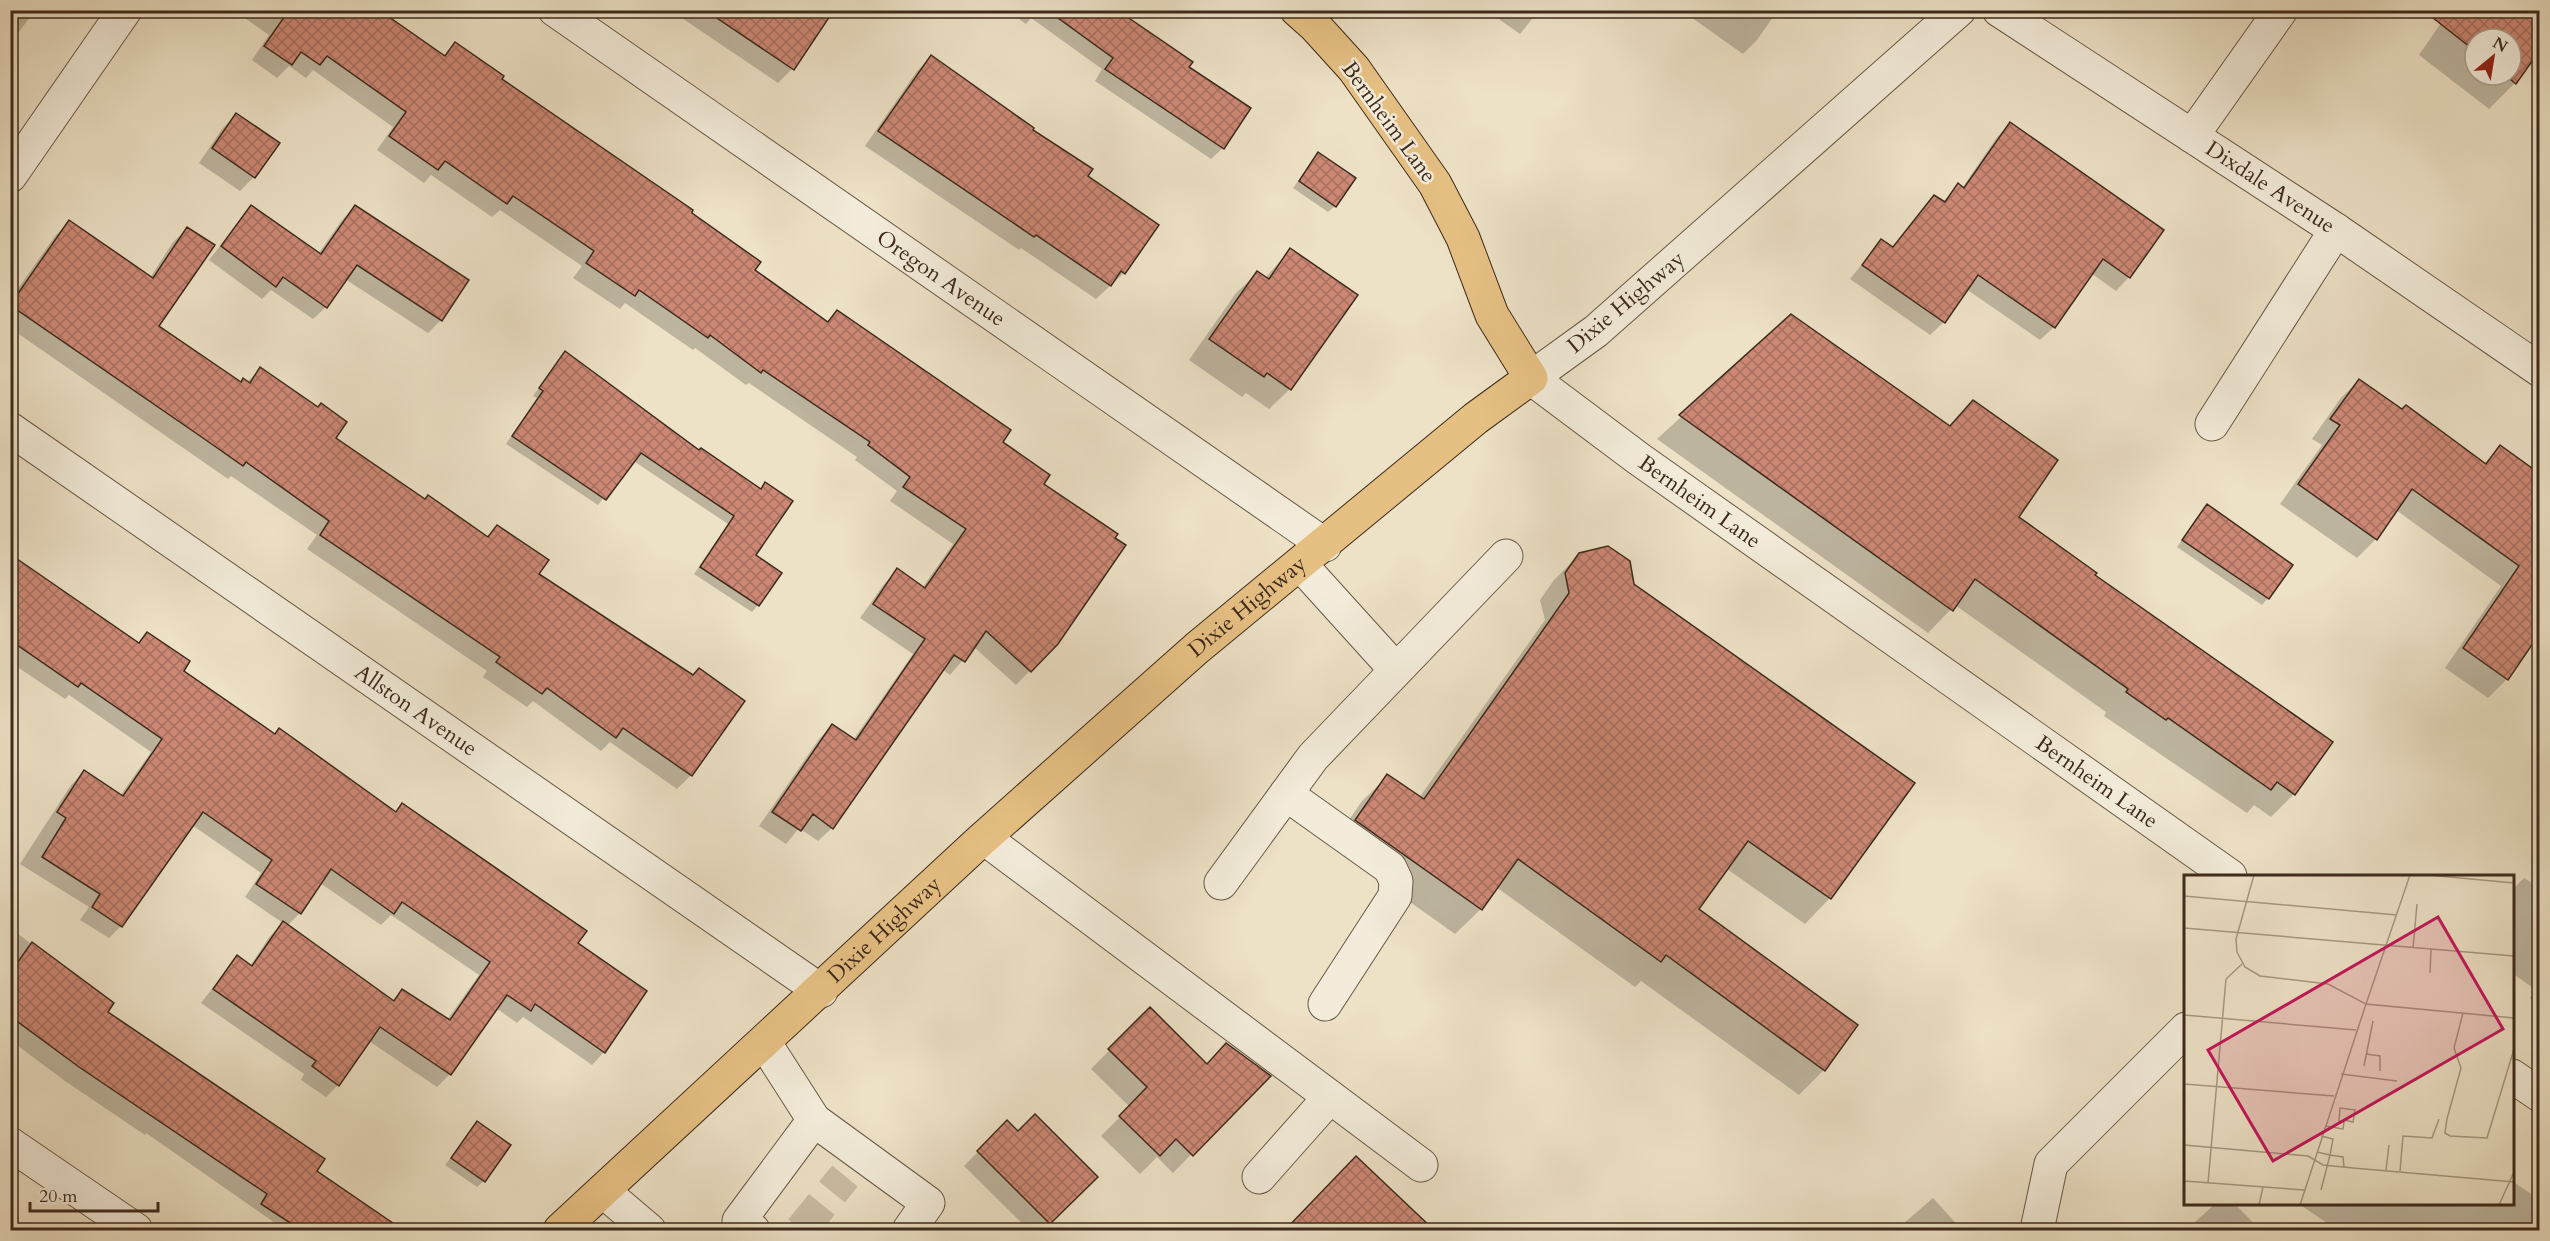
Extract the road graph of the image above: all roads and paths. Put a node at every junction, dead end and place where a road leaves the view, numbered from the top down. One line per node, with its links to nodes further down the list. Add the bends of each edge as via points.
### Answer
1 (125, 10): 8 (street)
2 (555, 10): 14 (street, Oregon Avenue)
3 (1297, 10): 11 (main road, Bernheim Lane, via 1354,69 1435,184 1463,238 1492,315)
4 (1959, 10): 11 (street, Dixie Highway, via 1596,331)
5 (1999, 10): 7 (street, Dixdale Avenue)
6 (2281, 10): 7 (street)
7 (2192, 136): 9 (street, Dixdale Avenue)
8 (10, 176)
9 (2336, 230): 10 (street, Dixdale Avenue); 12 (street)
10 (2540, 370)
11 (1531, 378): 14 (main road, Dixie Highway, via 1476,418); 19 (street, Bernheim Lane)
12 (2212, 424)
13 (10, 429): 21 (street, Allston Avenue)
14 (1313, 555): 16 (street, Oregon Avenue); 18 (main road, Dixie Highway, via 1197,648)
15 (1506, 556): 16 (street)
16 (1396, 670): 17 (street, via 1313,757)
17 (1286, 794): 20 (street); 22 (street, via 1390,868 1396,881 1395,896)
18 (984, 838): 21 (main road, Dixie Highway); 27 (street)
19 (2229, 875)
20 (1221, 883)
21 (821, 991): 24 (main road, Dixie Highway)
22 (1326, 1004)
23 (2184, 1031): 38 (street, via 2051,1164)
24 (764, 1042): 28 (street); 32 (main road, Dixie Highway)
25 (2514, 1077): 26 (street)
26 (2540, 1095)
27 (1330, 1097): 30 (street); 31 (street)
28 (814, 1120): 36 (street, via 740,1221); 37 (street, via 853,1166 928,1203)
29 (10, 1144): 33 (street)
30 (1421, 1164)
31 (1259, 1177)
32 (603, 1191): 34 (main road, Dixie Highway); 35 (street)
33 (136, 1230)
34 (560, 1230)
35 (649, 1230)
36 (753, 1230)
37 (909, 1230)
38 (2037, 1230)

